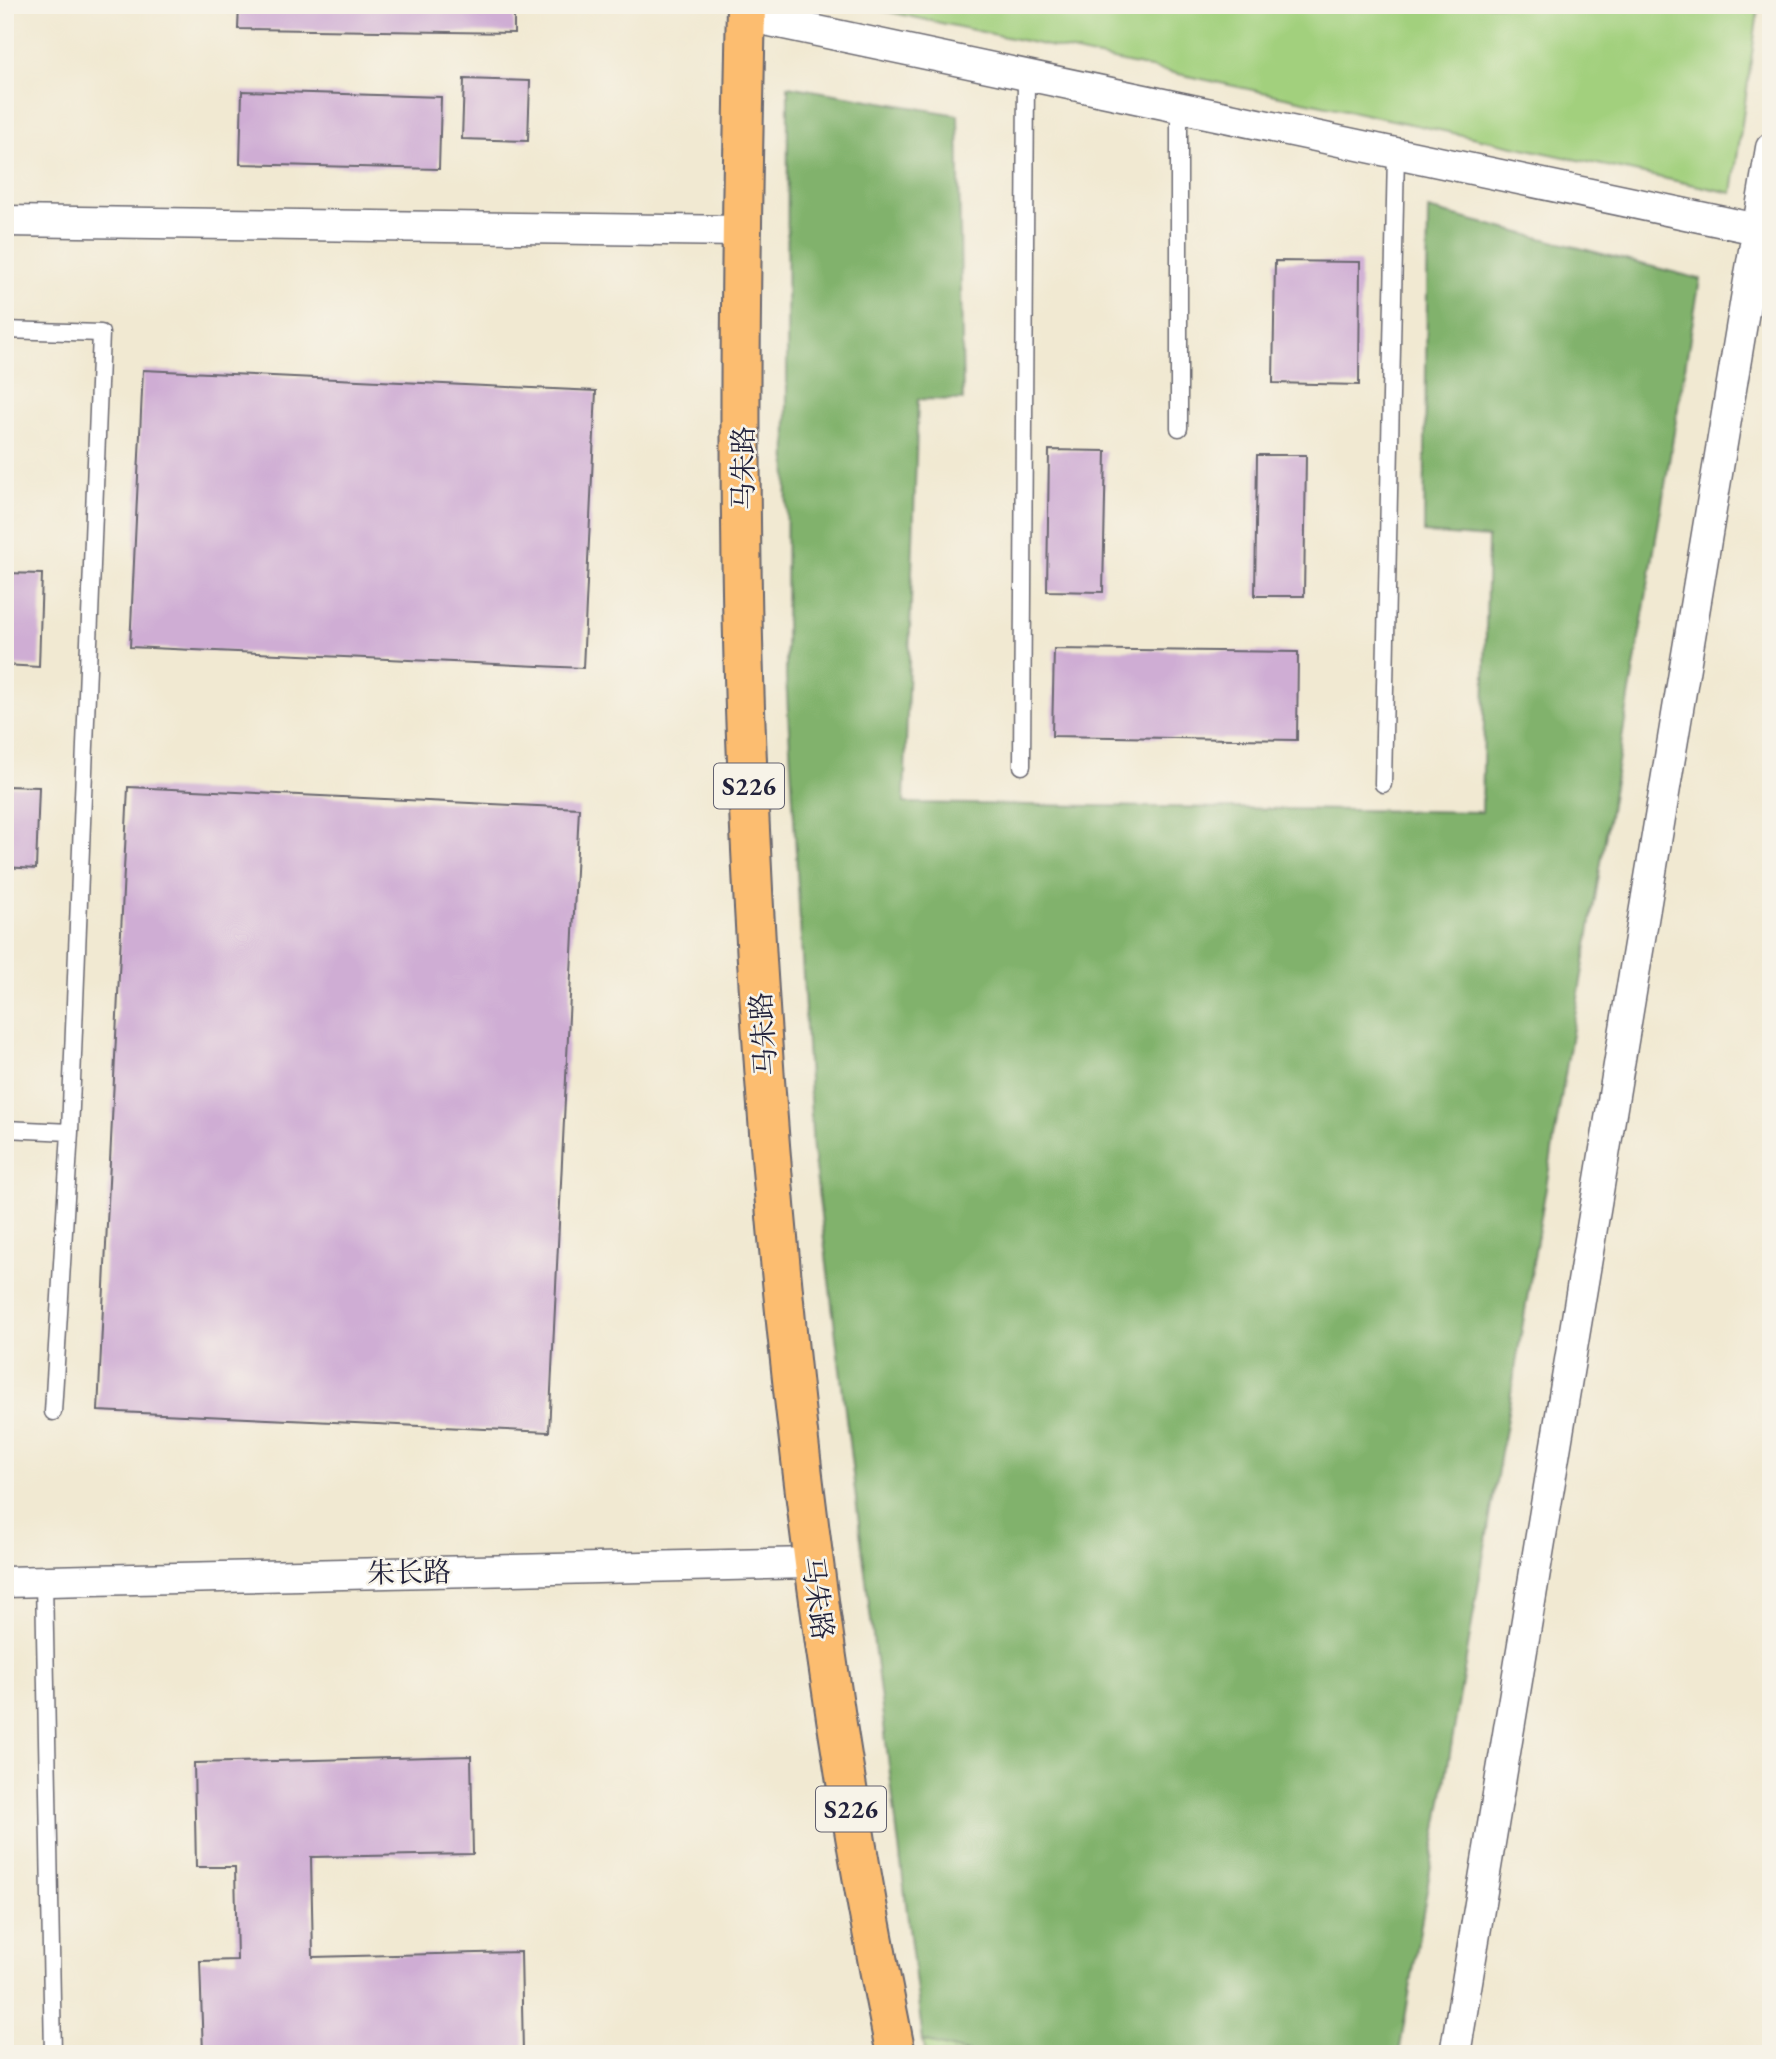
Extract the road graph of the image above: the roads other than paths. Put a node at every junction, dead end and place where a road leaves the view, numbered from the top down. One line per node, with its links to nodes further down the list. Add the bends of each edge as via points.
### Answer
1 (746, 10): 2 (street); 7 (main road, 马朱路 / S226)
2 (1026, 74): 3 (street); 11 (lane)
3 (1179, 107): 5 (street); 10 (lane)
4 (1771, 148): 8 (street)
5 (1396, 153): 8 (street); 12 (lane)
6 (5, 221): 7 (street)
7 (742, 231): 16 (main road, 马朱路 / S226, via 743,575 752,859 766,1085)
8 (1765, 231): 21 (street)
9 (5, 330): 14 (lane, via 101,333)
10 (1179, 428)
11 (1022, 766)
12 (1383, 784)
13 (5, 1129): 14 (lane)
14 (70, 1132): 15 (lane)
15 (53, 1412)
16 (812, 1563): 17 (street, 朱长路); 20 (main road, 马朱路 / S226, via 865,1902)
17 (44, 1581): 18 (street, 朱长路); 19 (lane)
18 (5, 1582)
19 (53, 2054)
20 (896, 2054)
21 (1455, 2054)

